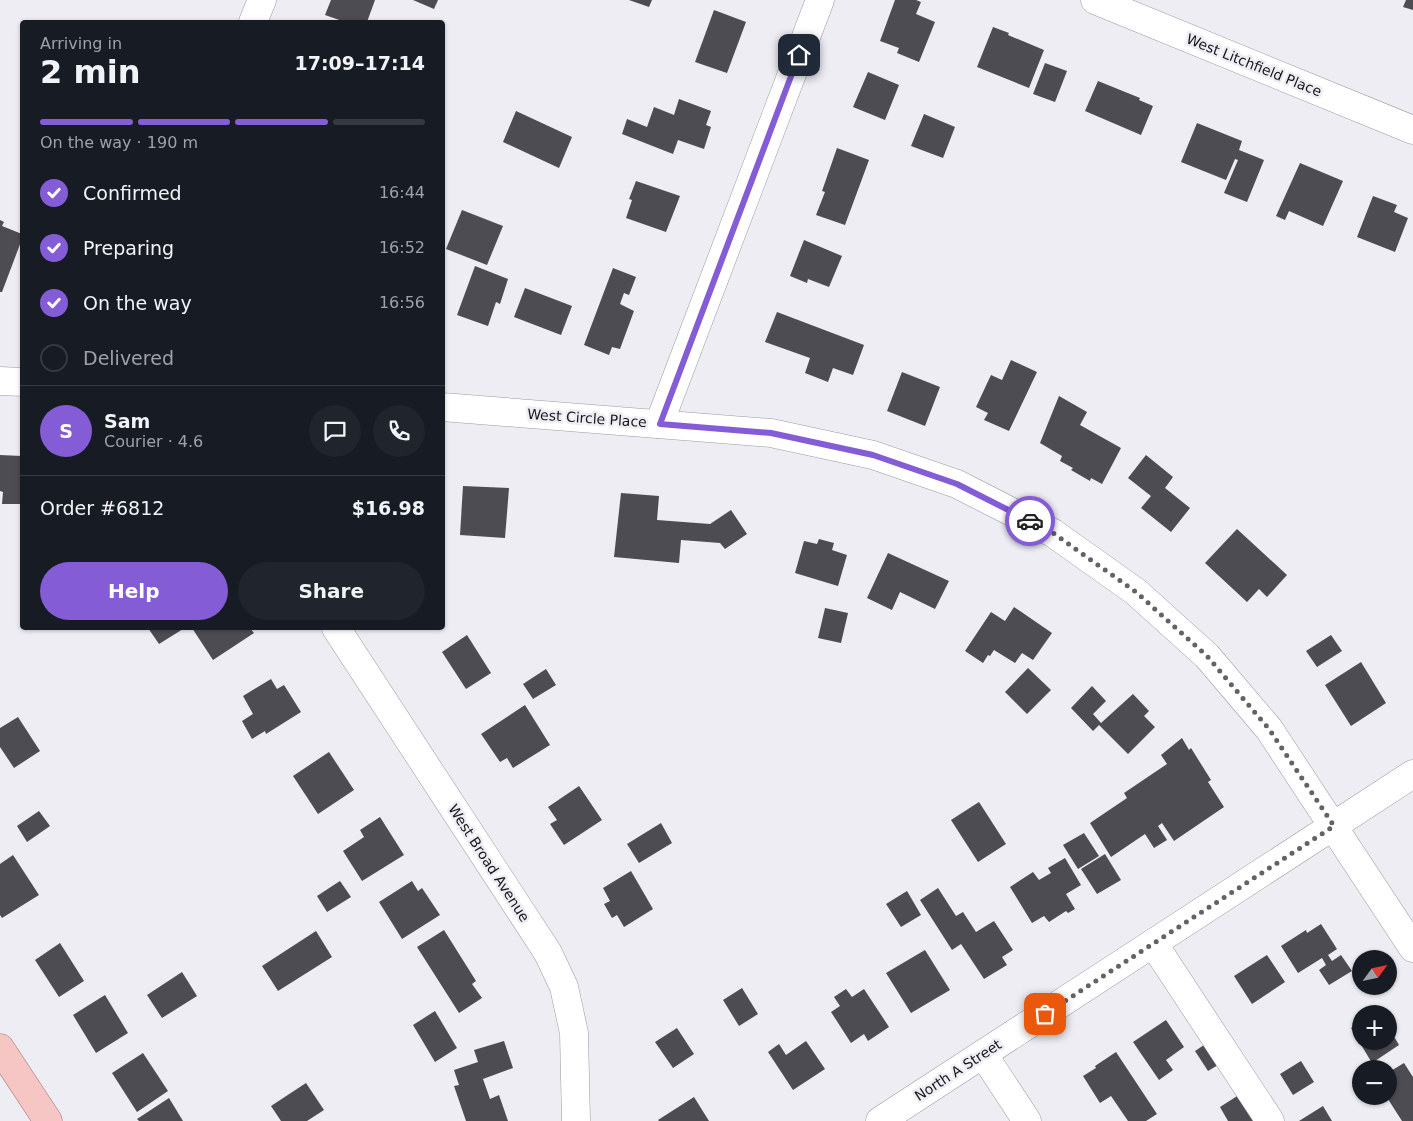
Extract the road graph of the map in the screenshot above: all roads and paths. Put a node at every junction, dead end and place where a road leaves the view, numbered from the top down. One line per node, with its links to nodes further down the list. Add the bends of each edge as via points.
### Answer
1 (262, 0): 4 (street)
2 (820, 0): 9 (street)
3 (1095, 0): 5 (street, West Litchfield Place)
4 (254, 20)
5 (1413, 130)
6 (0, 381): 7 (street)
7 (20, 382)
8 (445, 407): 9 (street, West Circle Place)
9 (660, 424): 12 (street, West Circle Place, via 771,433 873,455 957,484 1053,533 1136,592 1207,656 1269,729)
10 (337, 630): 18 (street, West Broad Avenue, via 548,953 564,988 574,1033)
11 (1413, 774): 12 (street, North A Street)
12 (1334, 826): 13 (street, North A Street); 14 (street, West Circle Place)
13 (1153, 943): 16 (street, North A Street); 21 (street)
14 (1413, 948)
15 (0, 1048): 17 (main road)
16 (983, 1054): 19 (street, North A Street); 20 (street)
17 (48, 1121)
18 (576, 1121)
19 (880, 1121)
20 (1027, 1121)
21 (1270, 1121)

